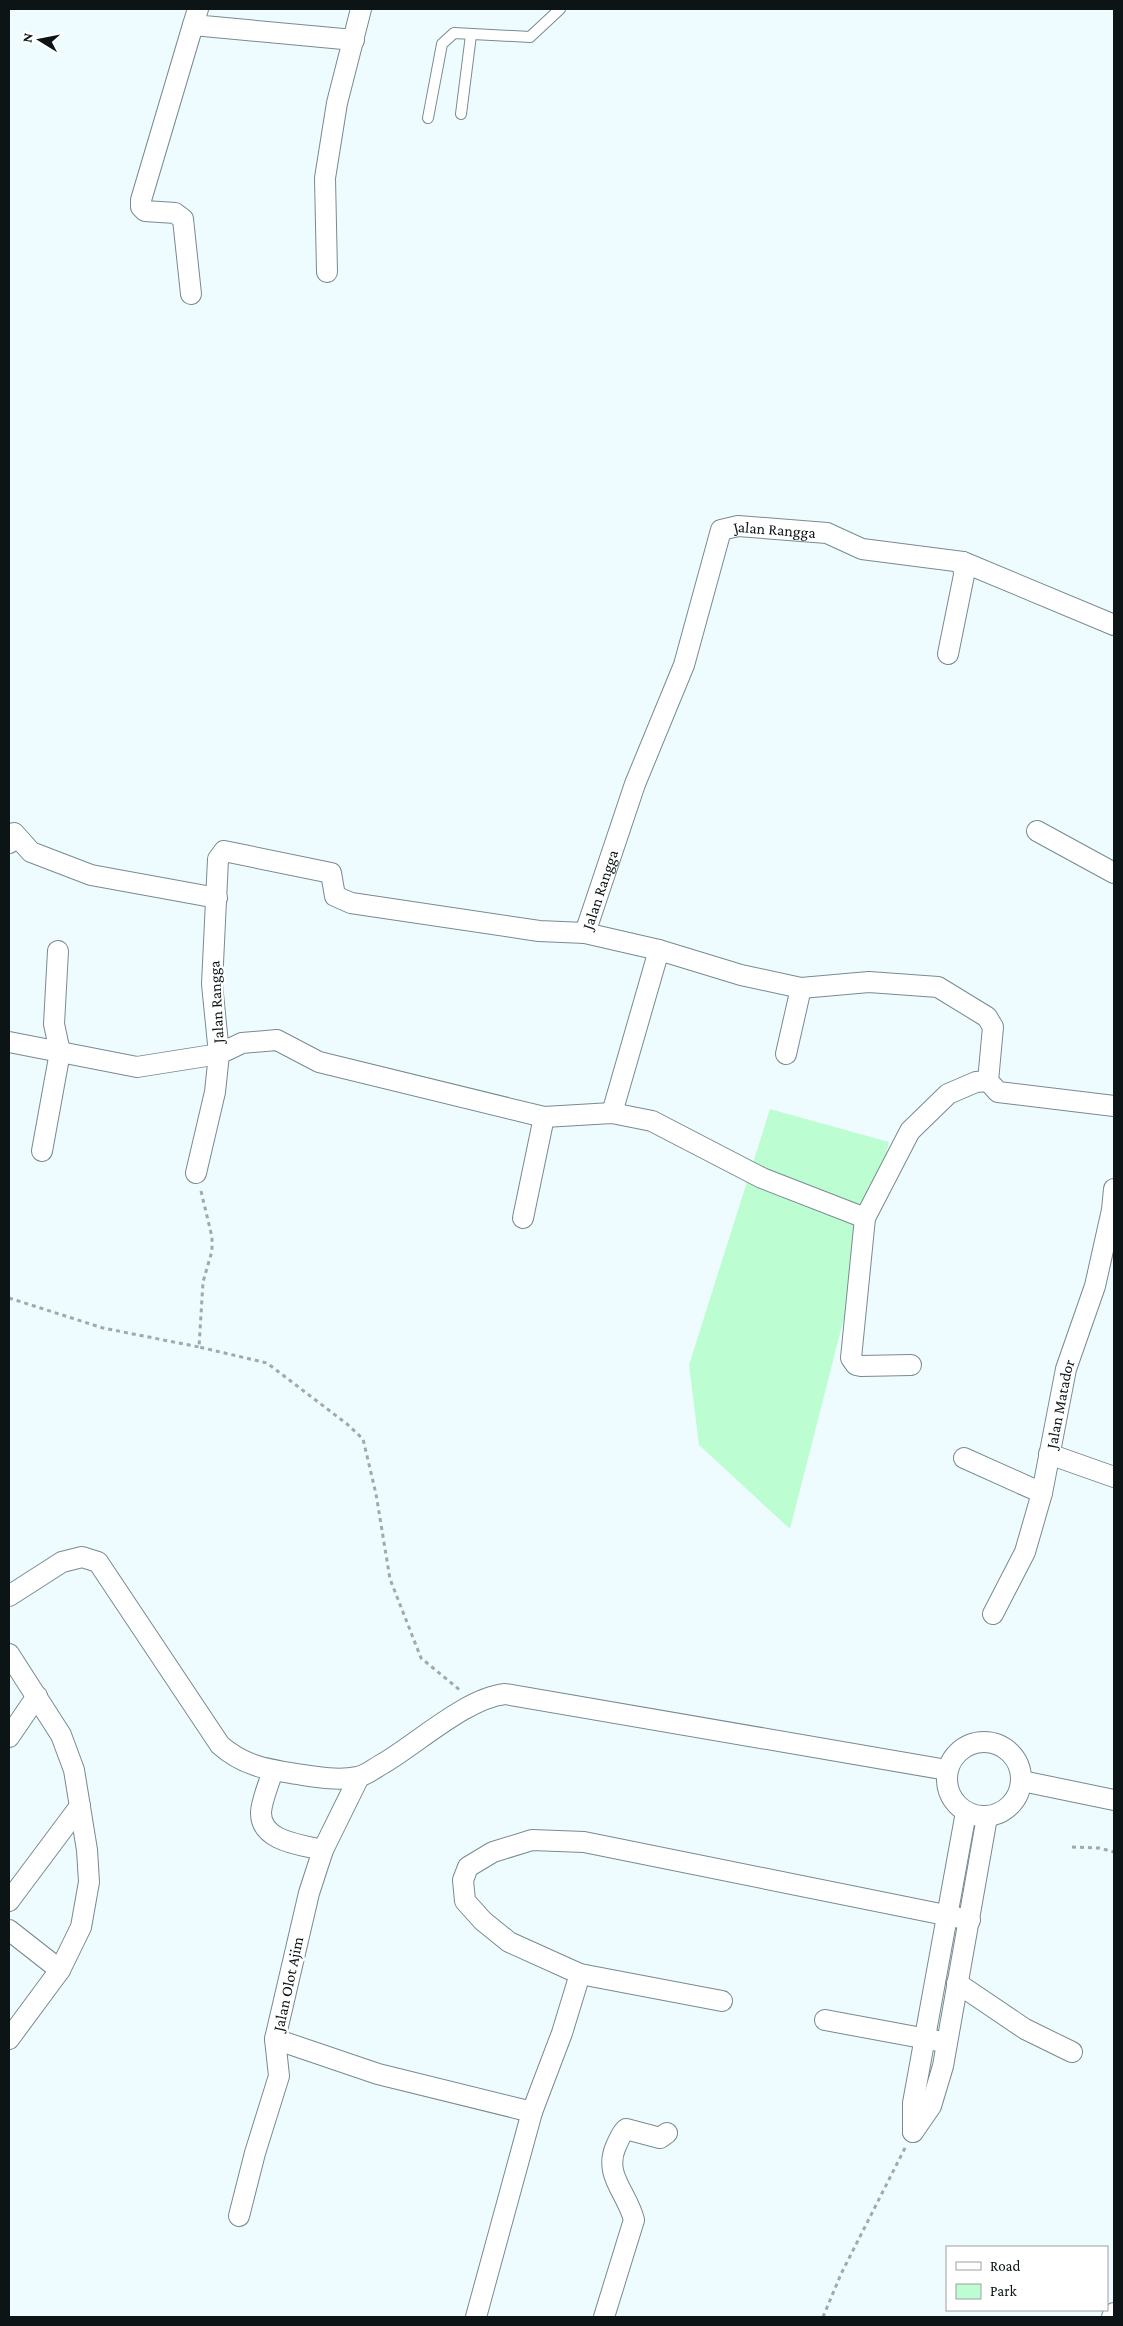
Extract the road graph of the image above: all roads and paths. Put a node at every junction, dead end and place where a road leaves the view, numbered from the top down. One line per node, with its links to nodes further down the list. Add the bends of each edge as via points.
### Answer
1 (361, 9): 5 (street)
2 (560, 9): 4 (lane, via 530,37)
3 (196, 17): 5 (street); 9 (street, via 141,200 145,211 175,213 183,219)
4 (470, 35): 6 (lane); 7 (lane, via 454,33 442,44)
5 (354, 40): 8 (street, via 325,178)
6 (461, 114)
7 (428, 118)
8 (327, 272)
9 (191, 294)
10 (963, 562): 11 (street, Jalan Rangga); 12 (street, via 964,574); 17 (street, Jalan Rangga, via 862,549 827,533 738,526 721,530 684,665 634,784)
11 (1114, 625)
12 (948, 654)
13 (1037, 831): 15 (street)
14 (9, 843): 16 (street, via 14,833 31,852 92,874)
15 (1114, 873)
16 (217, 898): 17 (street, Jalan Rangga, via 218,859 224,851 331,873 335,896 351,902 539,931); 23 (street, Jalan Rangga, via 212,984)
17 (585, 933): 18 (street)
18 (658, 950): 20 (street, via 741,975); 27 (street)
19 (58, 951): 22 (street, via 54,1024)
20 (801, 988): 24 (street); 25 (street, via 869,982 938,987 987,1016 992,1027)
21 (9, 1042): 22 (street, Jalan Rangga)
22 (60, 1052): 23 (street, Jalan Rangga, via 137,1067); 29 (street)
23 (219, 1054): 28 (street, via 242,1042 277,1040 319,1062); 30 (street, via 215,1092)
24 (786, 1054)
25 (988, 1081): 26 (street, via 998,1092); 34 (street, via 976,1082 948,1094 910,1131)
26 (1114, 1106)
27 (612, 1113): 28 (street); 34 (street, via 652,1121 762,1178)
28 (544, 1117): 33 (street)
29 (42, 1150)
30 (196, 1173): 36 (path, via 212,1237 212,1251 203,1282)
31 (1114, 1189): 32 (street, Jalan Matador)
32 (1113, 1210): 38 (street, Jalan Matador, via 1095,1286 1066,1369)
33 (523, 1218)
34 (865, 1218): 37 (street, via 851,1358 861,1366)
35 (9, 1298): 36 (path, via 103,1328)
36 (199, 1347): 46 (path, via 267,1363 363,1439 390,1579 421,1658)
37 (911, 1365)
38 (1049, 1454): 40 (street); 41 (street, Jalan Matador)
39 (964, 1458): 41 (street)
40 (1114, 1477)
41 (1042, 1493): 43 (street, Jalan Matador, via 1025,1552)
42 (9, 1596): 48 (street, via 62,1562 82,1557 98,1562 220,1745 234,1757)
43 (993, 1614)
44 (9, 1654): 45 (street)
45 (37, 1696): 47 (street); 53 (street, via 61,1735 74,1770)
46 (474, 1702): 49 (street, via 491,1695 525,1696); 50 (street, via 409,1748)
47 (9, 1737)
48 (273, 1770): 50 (street, via 341,1779); 57 (street, via 261,1813 263,1824 284,1841)
49 (947, 1770): 51 (street, via 952,1758 962,1748 975,1742 989,1741 1013,1755 1020,1767); 54 (street, via 947,1787 954,1802)
50 (359, 1777): 57 (street, Jalan Olot Ajim)
51 (1022, 1781): 52 (street); 55 (street, via 1016,1798 1004,1811)
52 (1114, 1800)
53 (80, 1806): 59 (street); 63 (street, via 89,1882 81,1927)
54 (966, 1812): 55 (street); 60 (street)
55 (987, 1817): 61 (street)
56 (1072, 1847): 58 (path)
57 (323, 1850): 69 (street, Jalan Olot Ajim, via 309,1893)
58 (1114, 1852)
59 (9, 1901)
60 (947, 1916): 61 (street); 64 (street, via 584,1842 532,1840 493,1852 468,1867 463,1880 465,1901 483,1921 510,1942); 70 (street)
61 (970, 1920): 65 (street)
62 (9, 1930): 63 (street)
63 (60, 1970): 68 (street)
64 (580, 1974): 66 (street); 73 (street, via 562,2033)
65 (957, 1983): 71 (street); 72 (street, via 1025,2029)
66 (722, 2001)
67 (825, 2020): 70 (street)
68 (9, 2039)
69 (275, 2039): 73 (street, Jalan Olot Ajim, via 378,2074); 76 (street, via 279,2076)
70 (924, 2039): 71 (street); 74 (street, via 913,2103)
71 (948, 2043): 74 (street, via 931,2106)
72 (1072, 2052)
73 (526, 2111): 78 (street)
74 (912, 2132): 80 (path, via 840,2274)
75 (667, 2133): 79 (street, via 660,2138 626,2129 612,2155 612,2173 634,2220)
76 (239, 2216)
77 (1114, 2313): 81 (street)
78 (476, 2317)
79 (604, 2317)
80 (823, 2317)
81 (1112, 2317)

